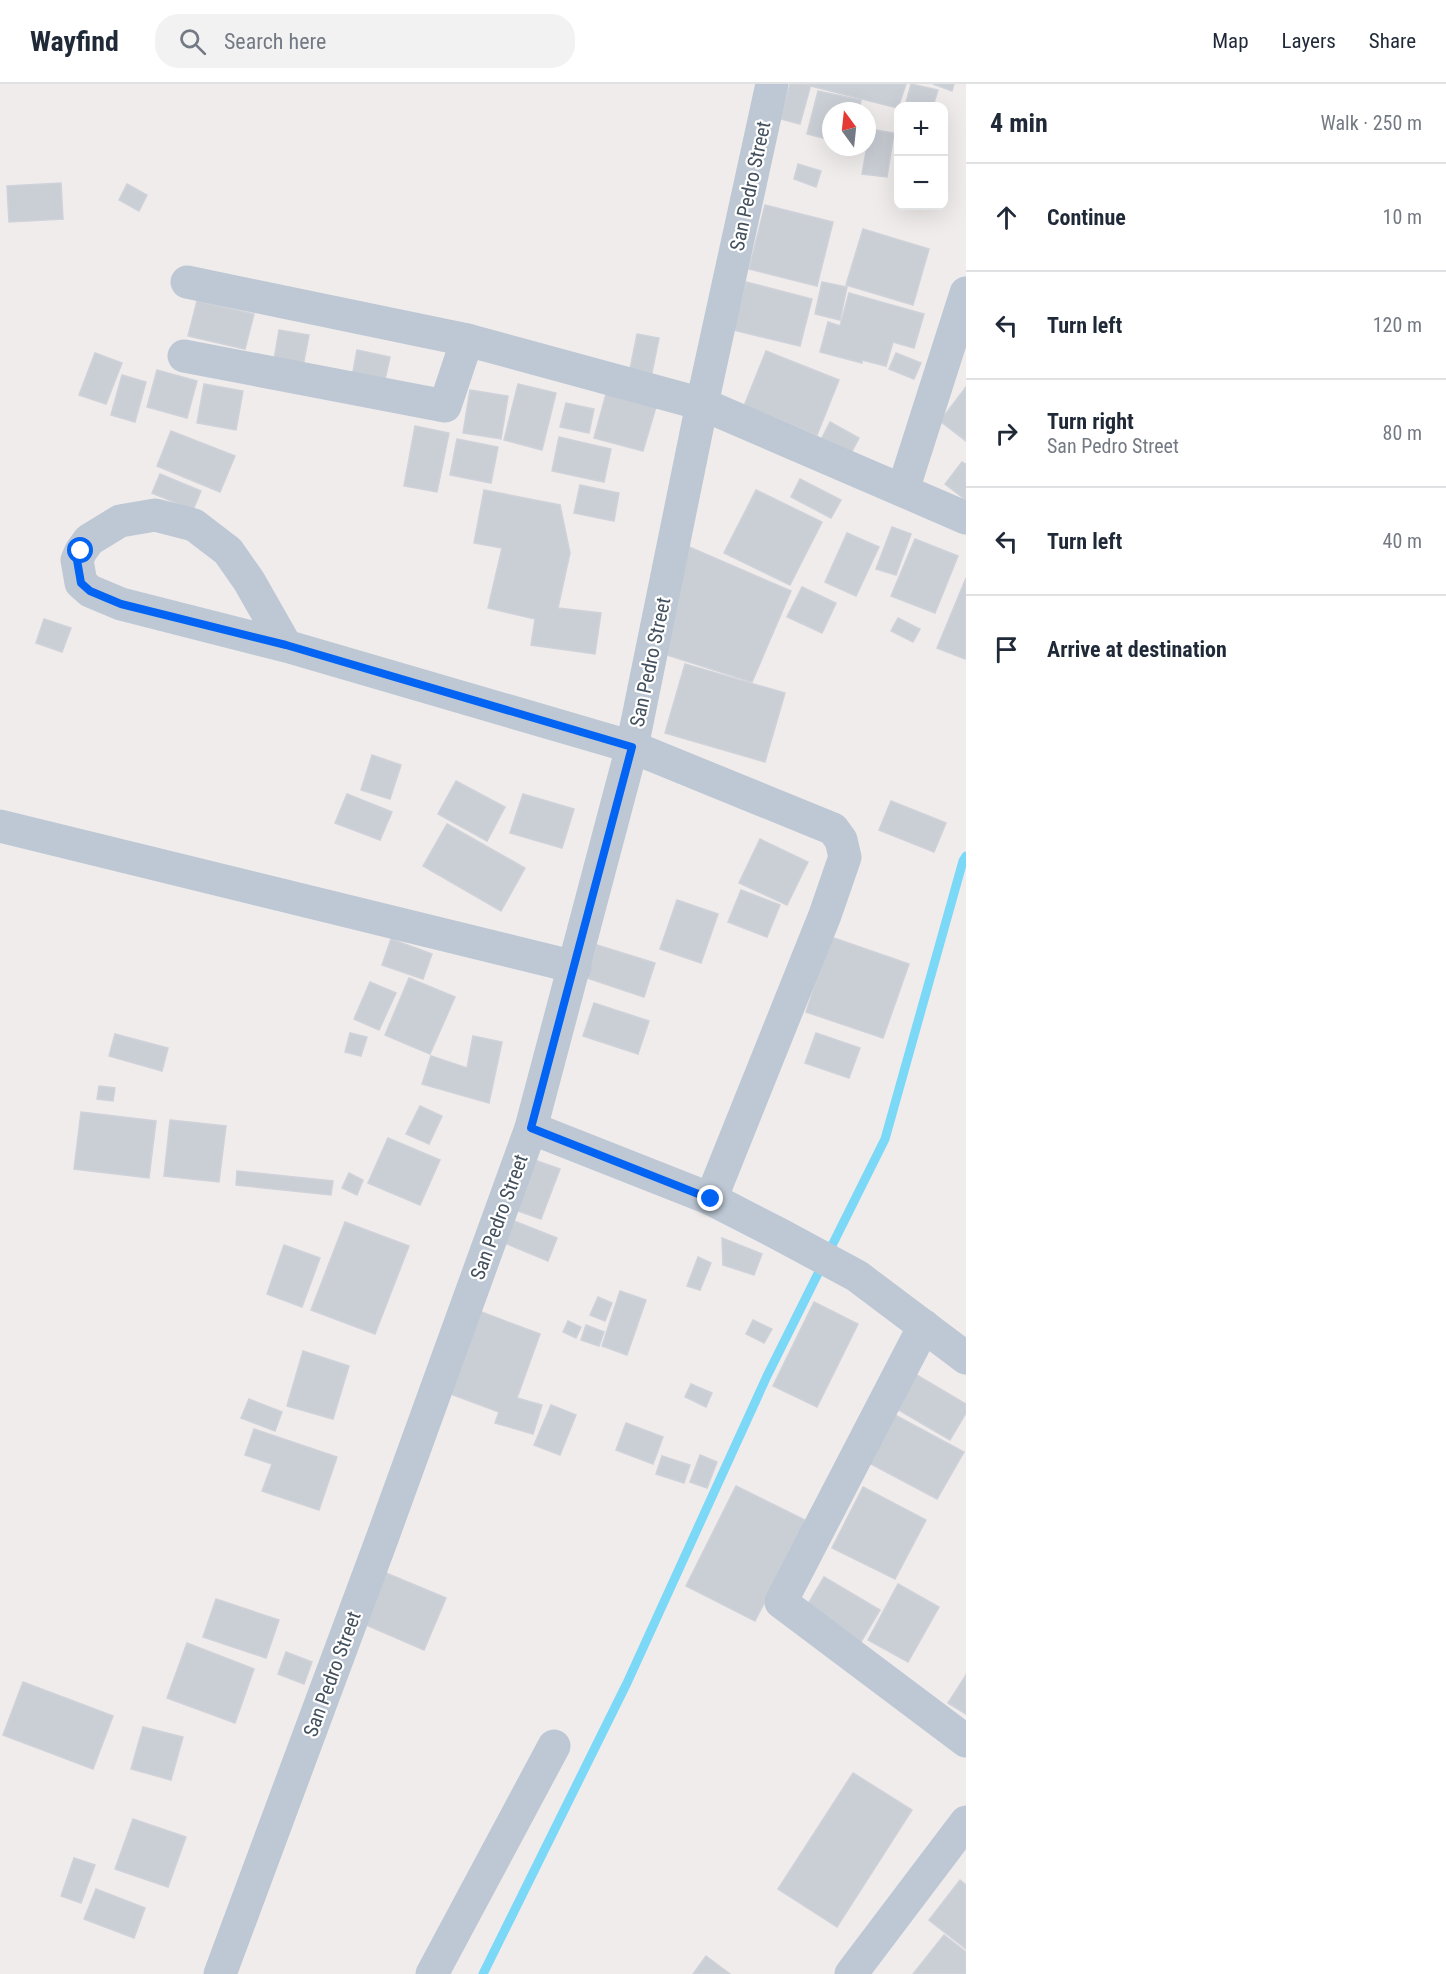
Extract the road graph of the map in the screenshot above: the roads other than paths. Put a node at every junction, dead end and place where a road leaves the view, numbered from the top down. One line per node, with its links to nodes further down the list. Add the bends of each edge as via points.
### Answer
1 (772, 84): 6 (street, San Pedro Street)
2 (188, 282): 4 (street)
3 (966, 293): 7 (street)
4 (466, 340): 5 (street, via 445,406); 6 (street)
5 (184, 356)
6 (702, 404): 7 (street); 10 (street, San Pedro Street)
7 (903, 490): 8 (street)
8 (966, 518)
9 (286, 645): 9 (street, via 228,551 194,525 155,515 120,521 89,540 77,560 81,583 121,604); 10 (street)
10 (632, 747): 12 (street, San Pedro Street); 14 (street, via 833,829 841,840 845,857)
11 (0, 826): 12 (street)
12 (575, 967): 13 (street, San Pedro Street)
13 (531, 1128): 14 (street); 20 (street, San Pedro Street)
14 (711, 1199): 15 (street, via 857,1276)
15 (924, 1326): 16 (street); 17 (street, via 781,1602)
16 (966, 1358)
17 (966, 1741)
18 (554, 1746): 21 (street)
19 (966, 1822): 22 (street)
20 (220, 1974)
21 (432, 1974)
22 (851, 1974)

